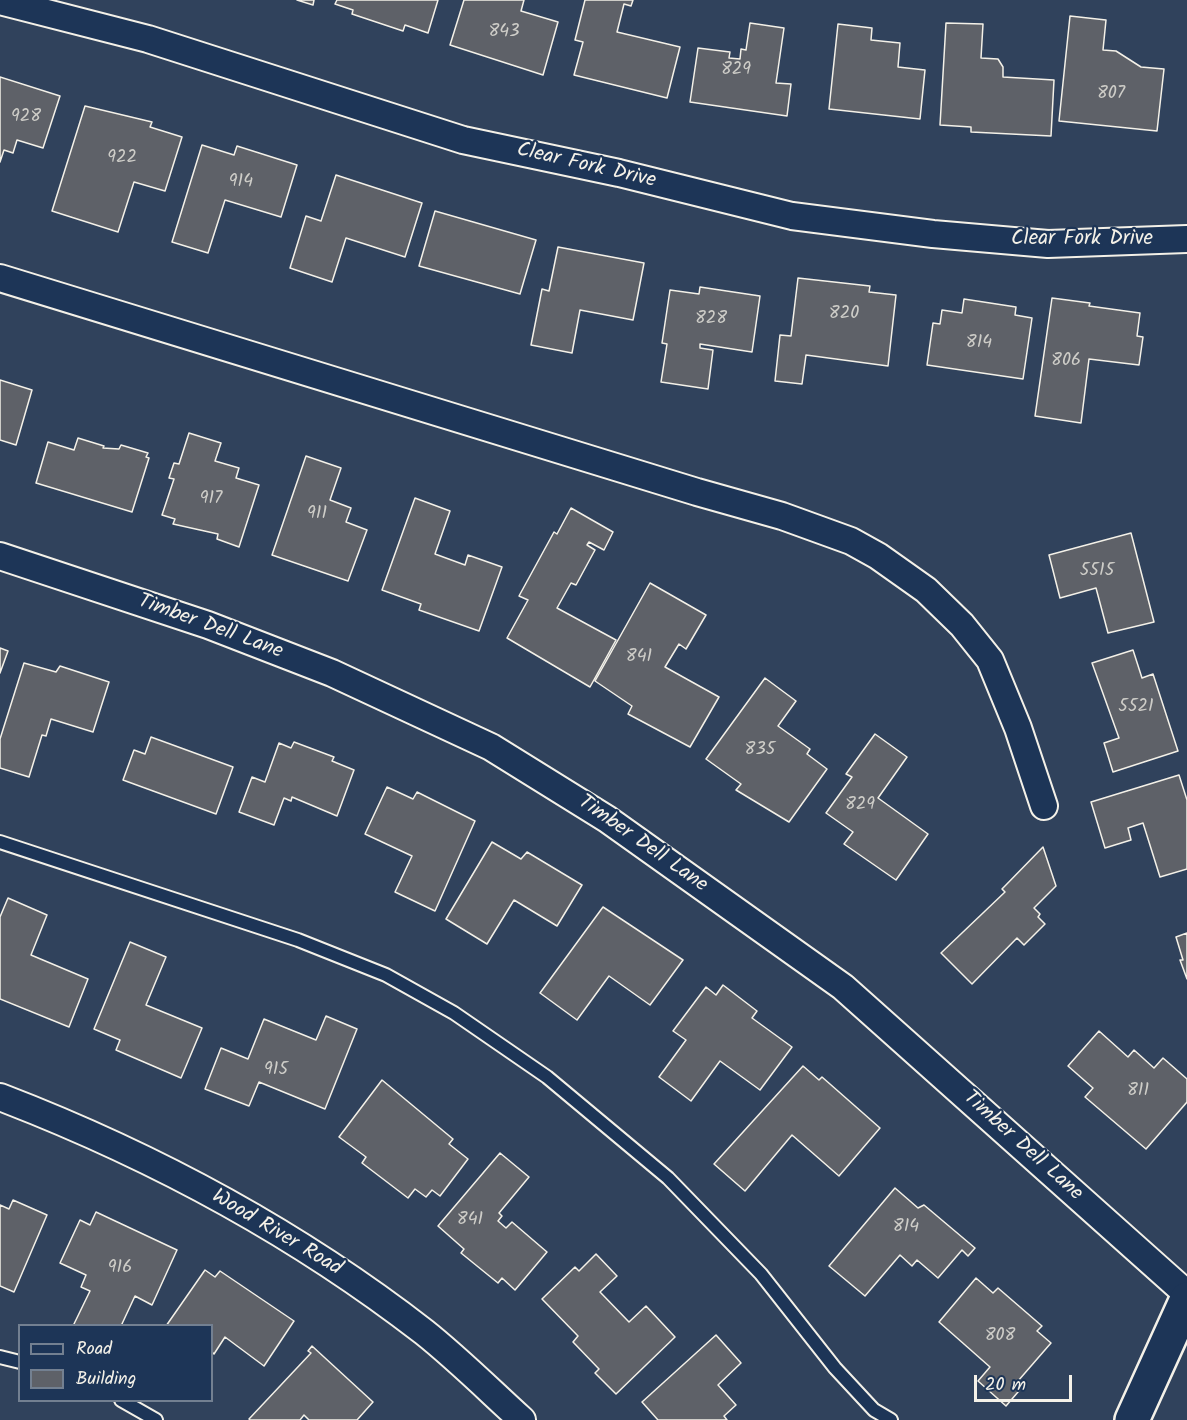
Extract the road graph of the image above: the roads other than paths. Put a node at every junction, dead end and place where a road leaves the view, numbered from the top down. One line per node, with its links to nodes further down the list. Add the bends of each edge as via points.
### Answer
1 (0, 1): 2 (street, Clear Fork Drive, via 148,39 463,140 620,173 792,216 1048,244)
2 (1187, 239)
3 (0, 278): 5 (street, via 782,516 851,541 926,590 990,660)
4 (0, 556): 8 (street, Timber Dell Lane, via 208,625 332,673 490,747 607,819 843,987)
5 (1044, 806)
6 (0, 842): 15 (lane, via 298,940 386,975 454,1013 547,1077 668,1178 761,1274 835,1368 874,1410)
7 (0, 1097): 14 (street, Wood River Road, via 159,1166 294,1241 426,1334)
8 (1187, 1294)
9 (1187, 1299): 16 (street)
10 (0, 1358): 11 (lane)
11 (18, 1362)
12 (123, 1402): 13 (lane)
13 (156, 1420)
14 (522, 1420)
15 (891, 1420)
16 (1132, 1420)

